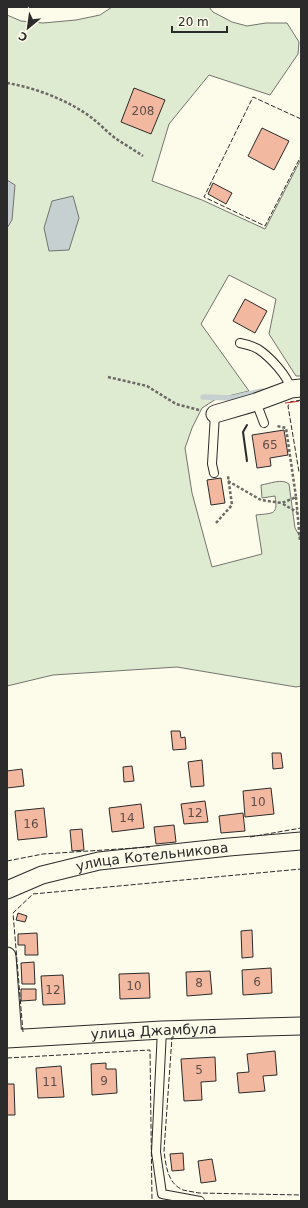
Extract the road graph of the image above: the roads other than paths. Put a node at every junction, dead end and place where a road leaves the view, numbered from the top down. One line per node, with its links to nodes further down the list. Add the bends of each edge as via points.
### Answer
1 (240, 342): 2 (lane, via 257,348 278,367)
2 (296, 389): 3 (street)
3 (256, 402): 4 (street); 5 (lane)
4 (214, 414): 6 (lane)
5 (264, 422)
6 (214, 473)
7 (301, 841): 8 (street, улица Котельникова, via 99,861 42,875)
8 (7, 890)
9 (7, 956): 12 (street)
10 (301, 1026): 11 (street, улица Джамбула)
11 (162, 1030): 12 (street, улица Джамбула); 13 (lane, via 156,1152)
12 (10, 1038)
13 (162, 1198): 14 (lane)
14 (200, 1201)

